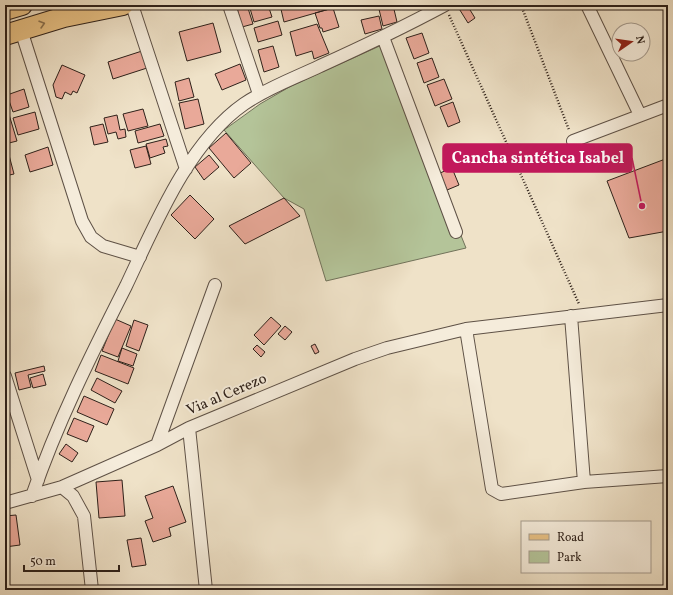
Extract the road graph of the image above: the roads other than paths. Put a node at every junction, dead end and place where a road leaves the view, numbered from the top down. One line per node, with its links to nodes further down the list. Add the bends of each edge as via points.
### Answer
1 (22, 5): 7 (main road)
2 (123, 5): 8 (main road, one-way to 2, via 64,17)
3 (132, 5): 14 (street)
4 (229, 5): 10 (street)
5 (586, 5): 12 (street)
6 (447, 9): 9 (street)
7 (5, 10)
8 (13, 32): 16 (street, via 82,221 91,236 103,246)
9 (383, 37): 10 (street); 15 (street)
10 (260, 94): 14 (street, via 217,127 203,142)
11 (668, 105): 12 (street)
12 (640, 115): 13 (street)
13 (573, 142)
14 (186, 169): 16 (street)
15 (456, 232)
16 (140, 257): 25 (street, via 77,384)
17 (215, 285): 23 (street)
18 (668, 305): 19 (street, Via al Cerezo)
19 (571, 316): 20 (street, Via al Cerezo); 26 (street)
20 (466, 329): 22 (street, Via al Cerezo, via 387,348 355,359); 26 (street, via 492,490 501,494)
21 (5, 376): 25 (street)
22 (189, 428): 23 (street, Via al Cerezo); 31 (street)
23 (157, 445): 27 (street, Via al Cerezo)
24 (668, 476): 26 (street)
25 (38, 480): 28 (street)
26 (584, 482)
27 (62, 486): 28 (street, Via al Cerezo); 30 (street, via 73,496 84,516)
28 (32, 496): 29 (street, Via al Cerezo)
29 (5, 503)
30 (92, 590)
31 (206, 590)

